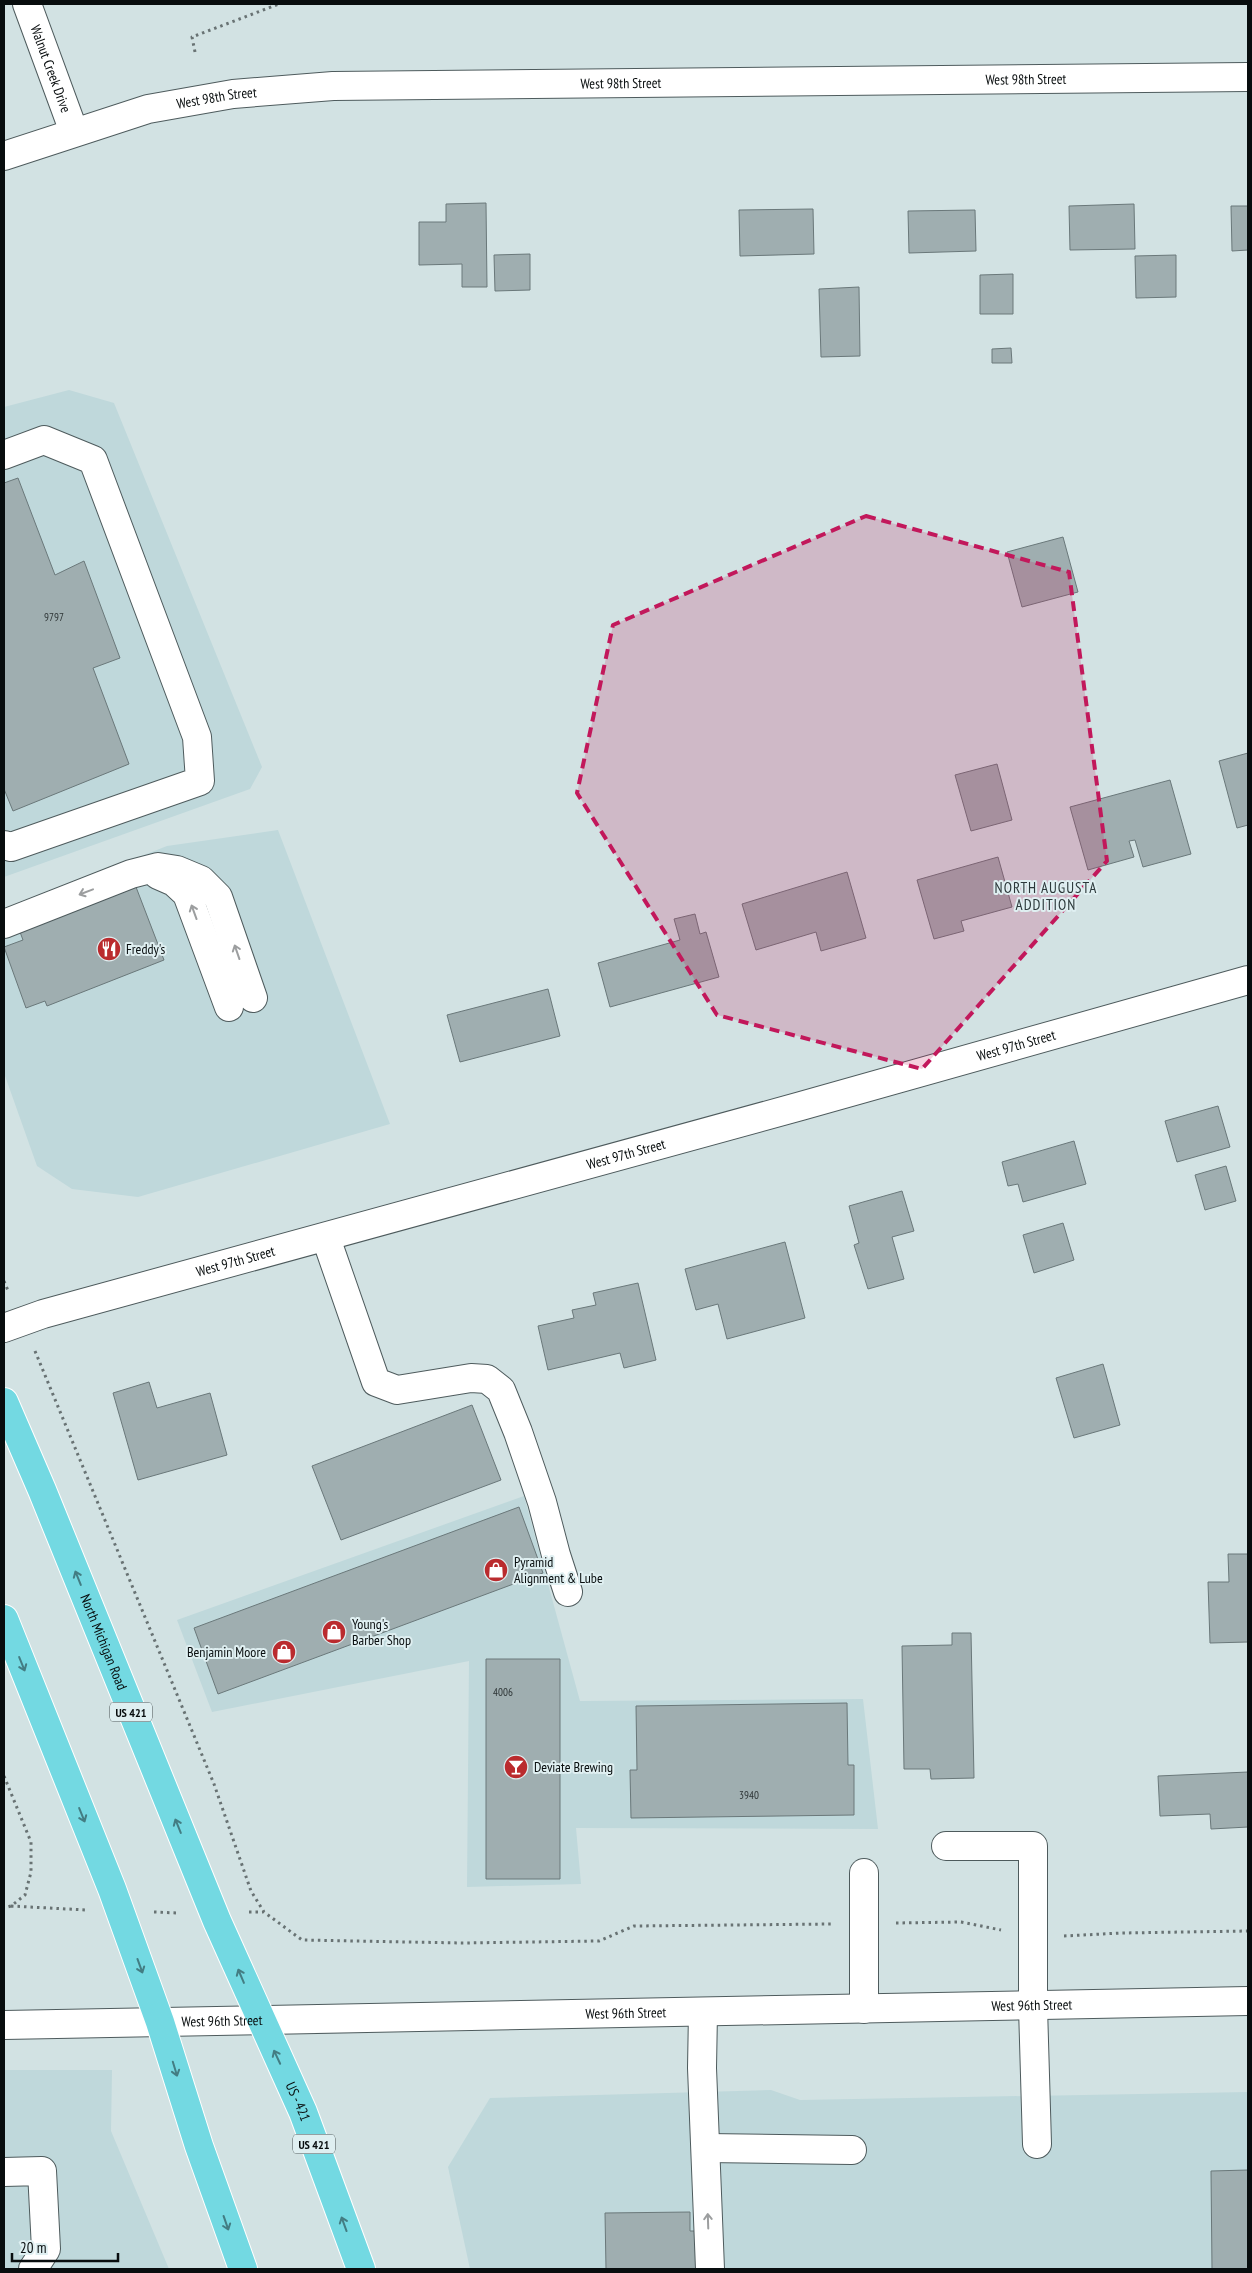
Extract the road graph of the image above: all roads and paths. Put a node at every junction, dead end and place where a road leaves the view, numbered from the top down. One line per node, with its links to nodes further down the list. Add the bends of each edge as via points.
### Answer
1 (28, 4): 5 (street, Walnut Creek Drive)
2 (279, 4): 3 (path, via 192,37)
3 (195, 52)
4 (1248, 77): 5 (street, West 98th Street, via 333,86 233,94 158,108)
5 (74, 132): 6 (street, West 98th Street)
6 (4, 156)
7 (4, 455): 8 (street, via 44,440 94,460 197,737 200,781 11,847)
8 (4, 845)
9 (4, 924): 11 (street, one-way to 9, via 187,894 174,882 157,875 131,874)
10 (1248, 980): 12 (street, West 97th Street)
11 (241, 1003)
12 (326, 1238): 14 (street, West 97th Street, via 43,1314); 16 (street, via 376,1382 397,1390 472,1378 487,1379 501,1390 542,1502)
13 (4, 1281): 14 (path)
14 (13, 1325): 22 (path, via 214,1784 251,1891 264,1912 302,1940 599,1941 634,1926)
15 (4, 1402): 29 (main road, North Michigan Road / US 421, one-way to 15)
16 (568, 1592)
17 (4, 1619): 30 (main road, one-way to 30, via 112,1888)
18 (4, 1776): 21 (path, via 31,1842 25,1895)
19 (946, 1846): 24 (street, via 1033,1846)
20 (864, 1873): 22 (street)
21 (4, 1908)
22 (865, 1923): 24 (path, via 961,1922); 27 (street)
23 (1248, 1931): 24 (path)
24 (1033, 1937): 26 (street)
25 (1248, 2001): 26 (street, West 96th Street)
26 (1033, 2007): 27 (street, West 96th Street); 32 (street)
27 (864, 2009): 28 (street, West 96th Street)
28 (703, 2012): 29 (street, West 96th Street); 33 (street)
29 (260, 2021): 30 (street, West 96th Street); 38 (main road, US - 421 / US 421, one-way to 29, via 303,2112)
30 (160, 2022): 31 (street, West 96th Street); 37 (main road, one-way to 37, via 199,2146)
31 (4, 2025)
32 (1037, 2144)
33 (706, 2148): 34 (street); 39 (street, one-way to 33)
34 (852, 2150)
35 (4, 2172): 36 (street, via 42,2171 46,2249)
36 (33, 2269)
37 (243, 2269)
38 (361, 2269)
39 (710, 2269)

